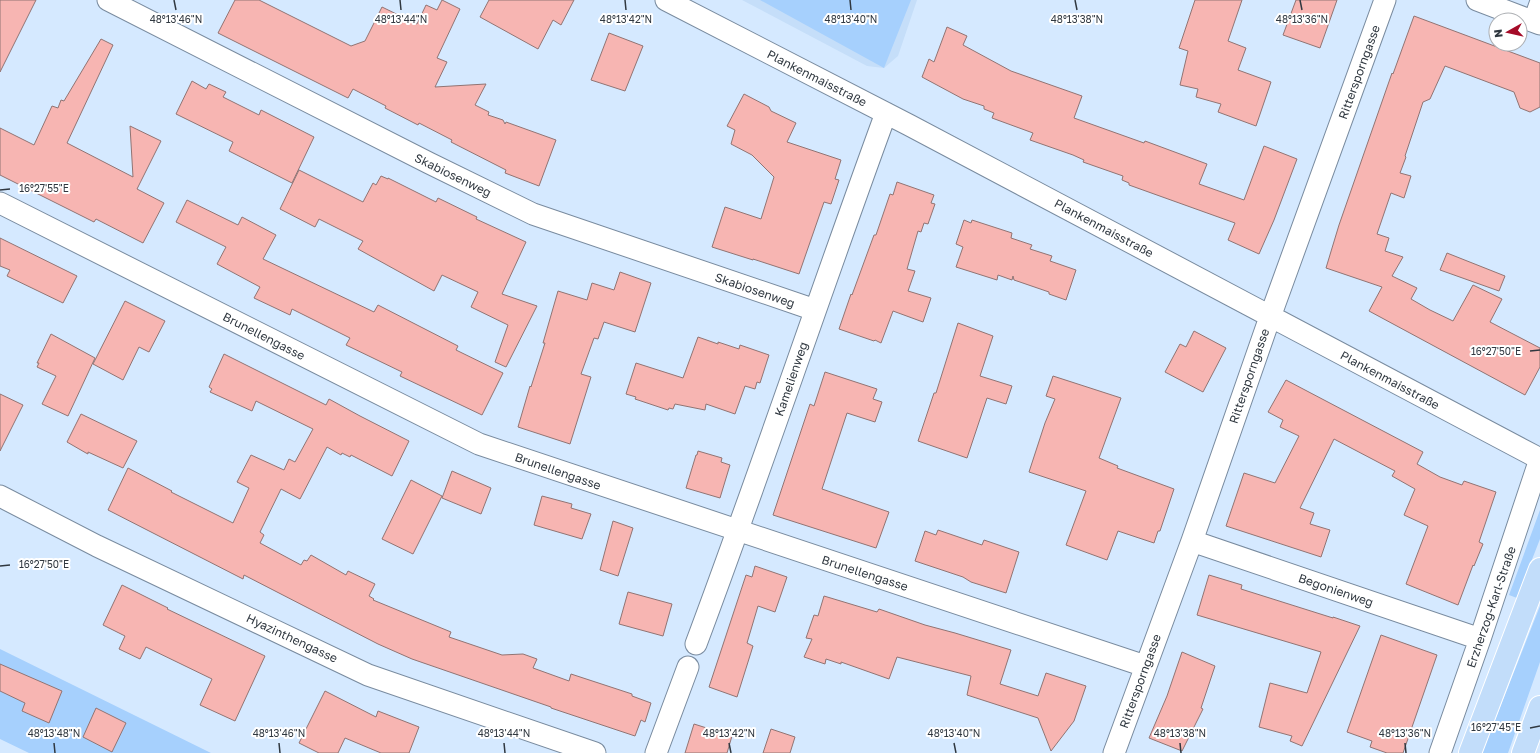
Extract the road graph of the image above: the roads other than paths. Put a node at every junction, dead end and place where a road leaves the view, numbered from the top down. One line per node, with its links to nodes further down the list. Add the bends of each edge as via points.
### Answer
1 (108, 0): 8 (street, Skabiosenweg, via 533,214)
2 (666, 0): 6 (street, Plankenmaisstraße)
3 (1385, 0): 9 (street, Rittersporngasse)
4 (1477, 0): 5 (street)
5 (1538, 16)
6 (886, 113): 8 (street, Kamelienweg); 9 (street, Plankenmaisstraße)
7 (0, 203): 12 (street, Brunellengasse, via 479,444)
8 (815, 310): 12 (street, Kamelienweg)
9 (1270, 317): 10 (street, Plankenmaisstraße); 13 (street, Rittersporngasse)
10 (1540, 459): 15 (street, Erzherzog-Karl-Straße)
11 (0, 496): 20 (street, Hyazinthengasse, via 97,546 368,675)
12 (738, 531): 16 (street, Kamelienweg); 17 (street, Brunellengasse)
13 (1192, 541): 15 (street, Begonienweg); 17 (street, Rittersporngasse)
14 (1540, 569): 24 (main road)
15 (1480, 639): 23 (street, Erzherzog-Karl-Straße)
16 (696, 644)
17 (1145, 666): 22 (street, Rittersporngasse)
18 (688, 667): 21 (street)
19 (1540, 707): 25 (main road)
20 (595, 753)
21 (656, 753)
22 (1114, 753)
23 (1440, 753)
24 (1470, 753)
25 (1523, 753)

